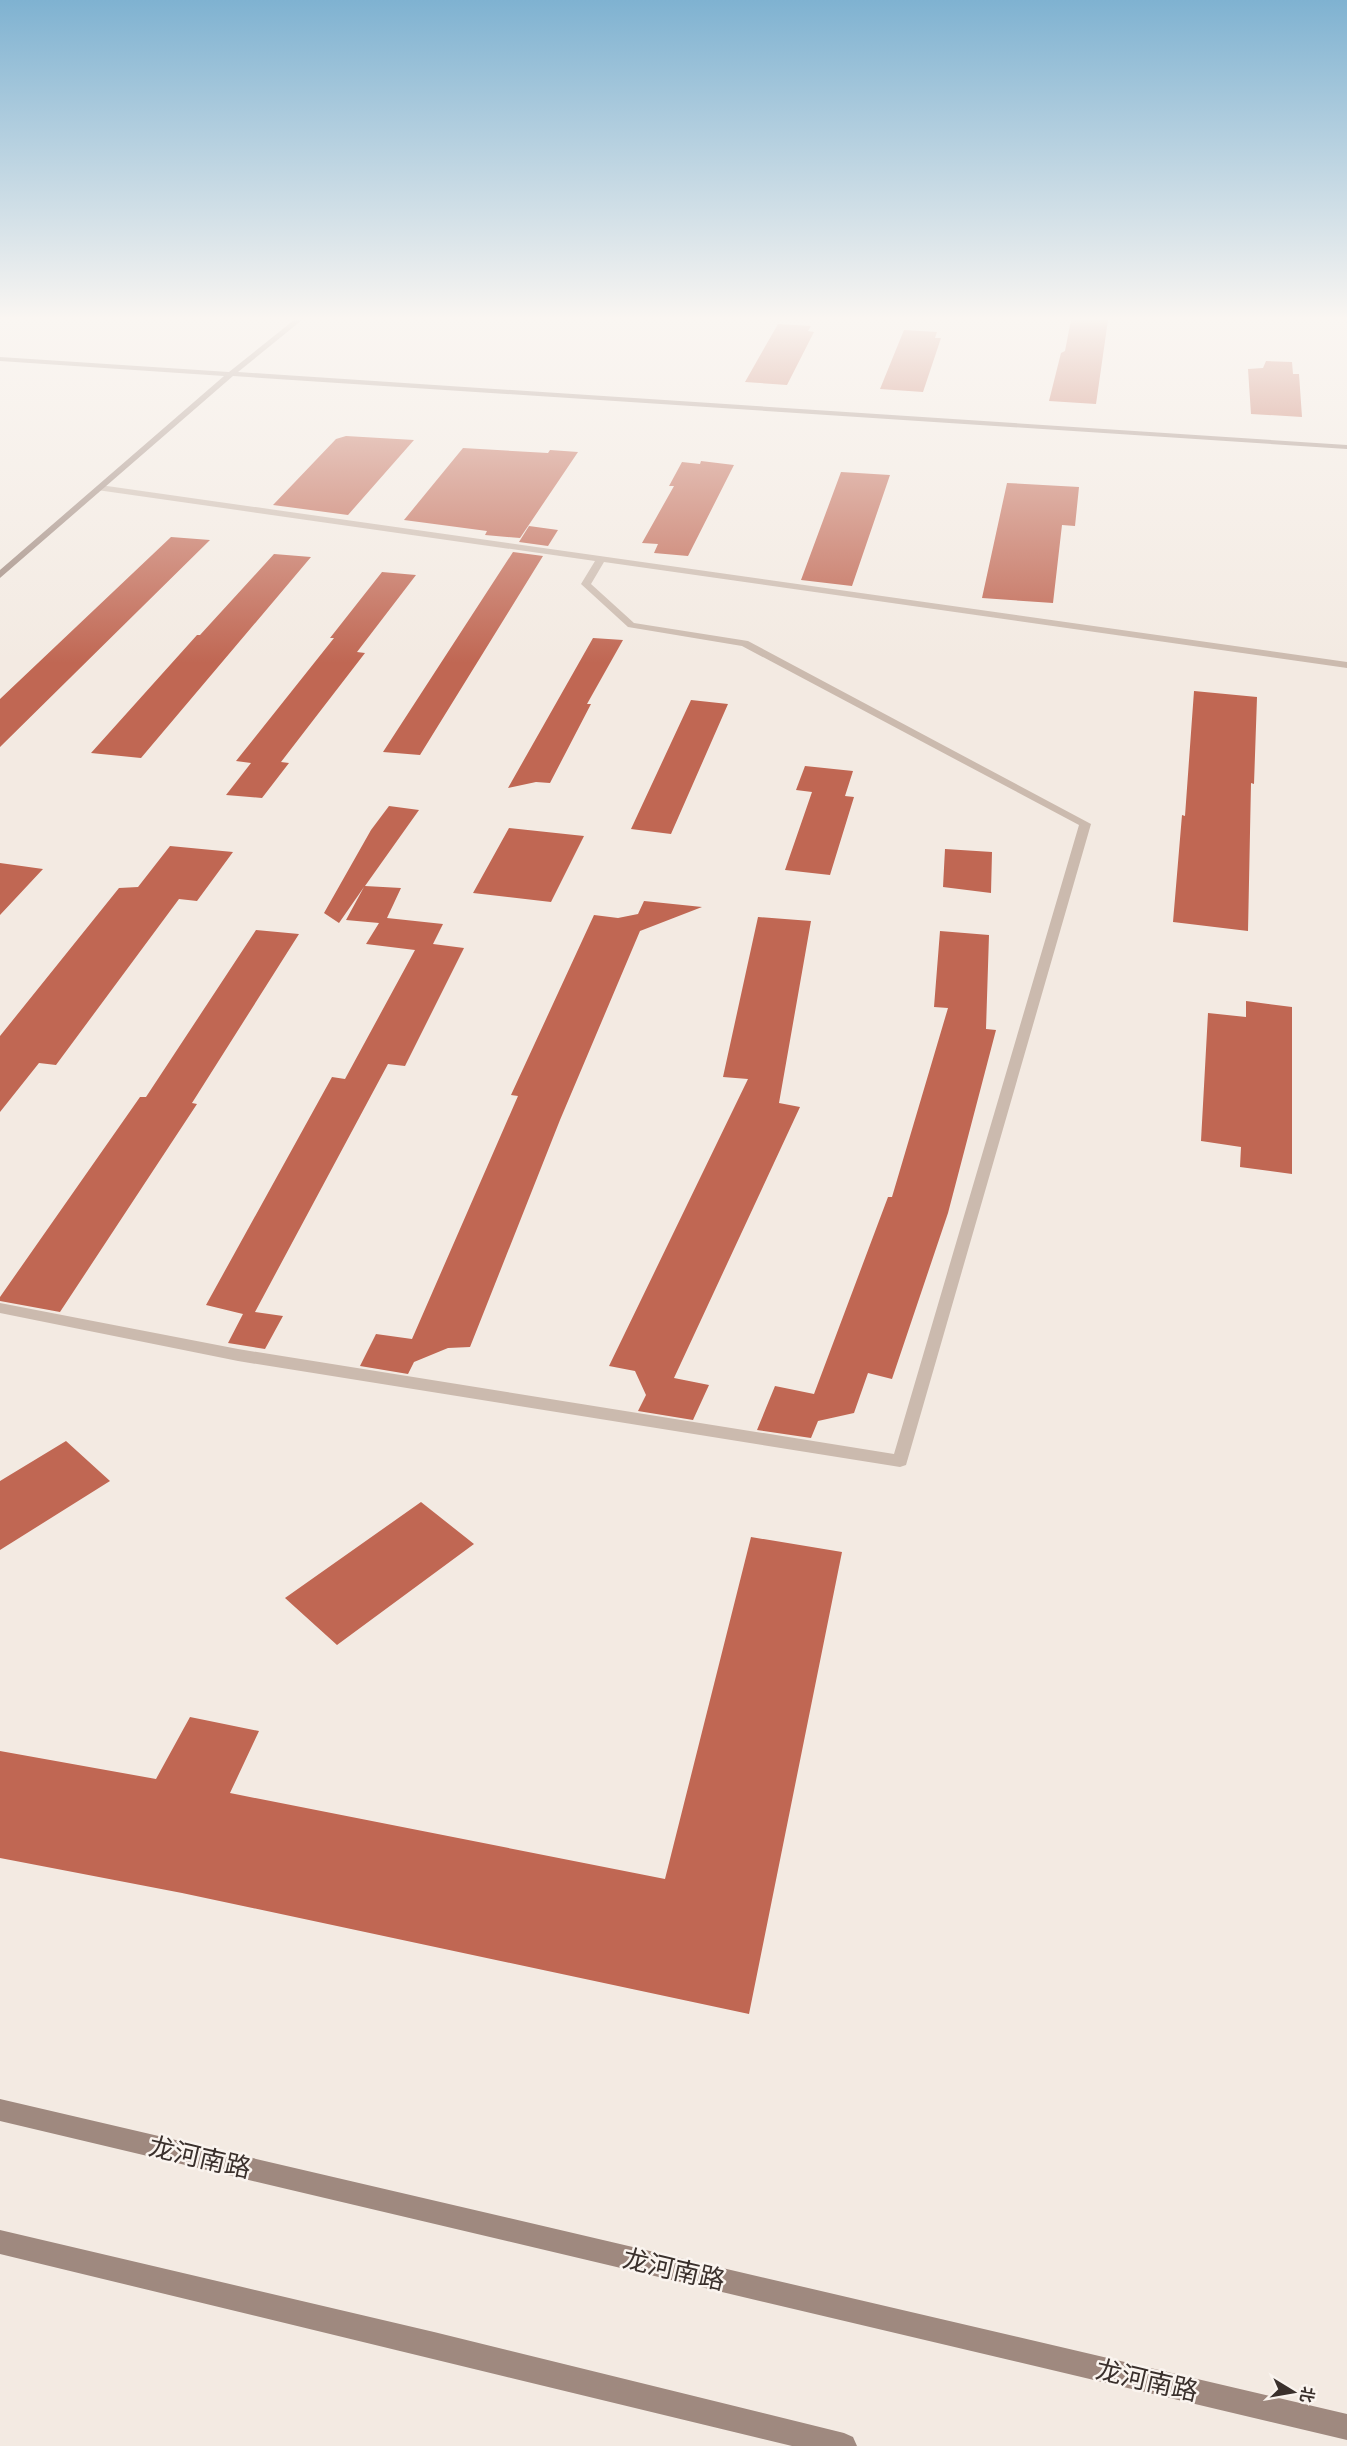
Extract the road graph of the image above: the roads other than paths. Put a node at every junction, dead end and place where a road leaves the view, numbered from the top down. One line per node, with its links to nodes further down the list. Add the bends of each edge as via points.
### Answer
1 (162, 434): 4 (street)
2 (1151, 434): 3 (street)
3 (1347, 447)
4 (100, 488): 5 (street); 6 (street)
5 (601, 559): 7 (street); 8 (street, via 586,584 631,625 745,643 1085,824 900,1461 238,1355)
6 (0, 575)
7 (1347, 665)
8 (0, 1308)
9 (0, 2110): 11 (street, 龙河南路)
10 (0, 2242): 12 (street)
11 (1347, 2427)
12 (844, 2446)

